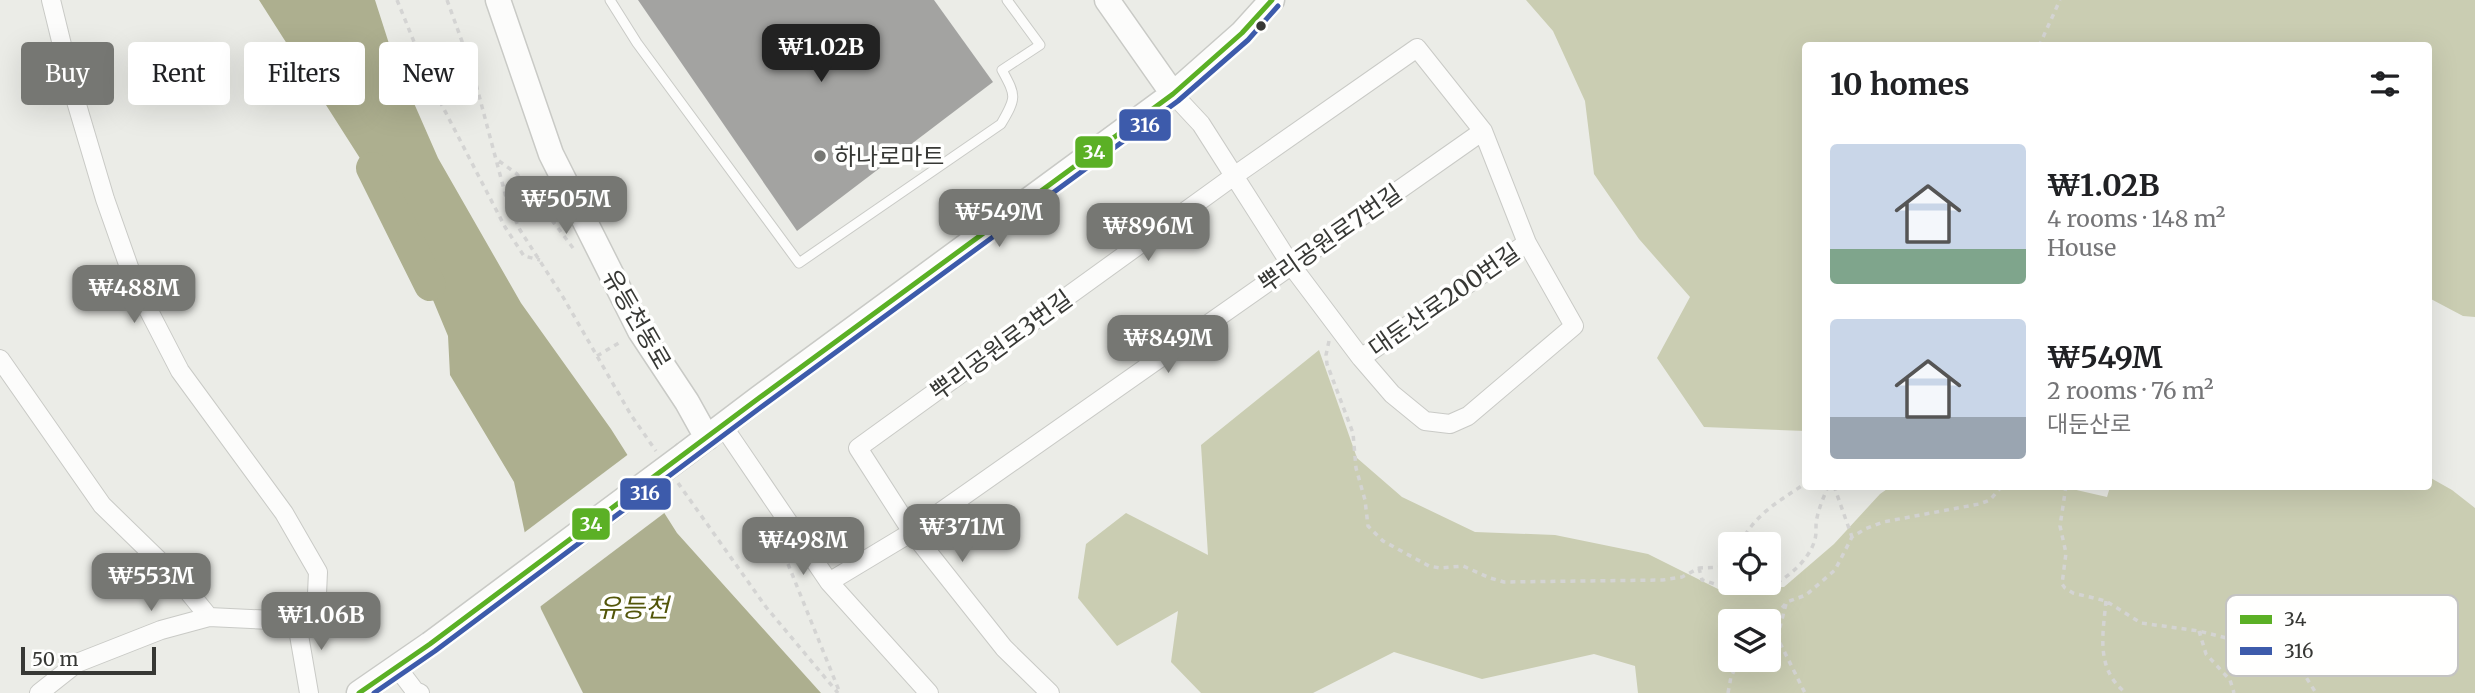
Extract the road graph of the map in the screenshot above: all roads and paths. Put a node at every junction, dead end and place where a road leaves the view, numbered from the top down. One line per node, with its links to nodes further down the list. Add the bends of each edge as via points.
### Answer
1 (51, 0): 43 (street, via 75,98 135,284 180,371 284,513 318,572 317,594 310,610)
2 (397, 0): 19 (path, via 432,86 505,227 524,256)
3 (447, 0): 14 (path)
4 (498, 0): 22 (main road, 유등천동로, via 551,154)
5 (610, 0): 6 (lane, via 799,262 1002,124 1014,92 1002,70 1040,45)
6 (1007, 0)
7 (1107, 0): 12 (main road)
8 (1272, 0): 12 (main road, via 1205,69)
9 (2060, 0): 10 (path)
10 (2041, 42)
11 (1417, 48): 13 (street, 대둔산로200번길); 15 (street, 뿌리공원로3번길)
12 (1173, 94): 15 (street, 대둔산로200번길, via 1201,124); 26 (main road)
13 (1483, 131): 17 (street, 대둔산로200번길); 20 (street, 뿌리공원로7번길)
14 (497, 160): 16 (path); 18 (path, via 517,174)
15 (1234, 176): 20 (street, 대둔산로200번길); 32 (street, 뿌리공원로3번길, via 858,448)
16 (520, 230)
17 (1527, 243): 24 (street, 대둔산로200번길); 24 (street, 대둔산로200번길, via 1574,326 1468,416 1450,424 1425,421 1392,394)
18 (576, 252)
19 (540, 260)
20 (1291, 265): 21 (street, 대둔산로200번길); 32 (street, 뿌리공원로7번길)
21 (1337, 325): 24 (street, 대둔산로200번길); 36 (path, via 1327,346 1327,365 1353,433 1368,526 1382,541 1429,566 1463,566 1504,582 1663,580)
22 (640, 331): 23 (path); 26 (main road, 유등천동로, via 687,402)
23 (597, 356)
24 (1361, 358)
25 (0, 359): 42 (street, via 102,505 178,579)
26 (715, 432): 38 (street); 46 (main road, bridge)
27 (1802, 486): 33 (path, via 1758,516)
28 (1827, 490): 36 (path, via 1808,557 1792,572 1751,591 1702,580)
29 (1835, 490): 34 (path)
30 (1999, 490): 34 (path, via 1979,504 1883,522)
31 (2065, 490): 39 (path, via 2060,526 2066,553 2062,584 2073,593)
32 (912, 532): 38 (street, 뿌리공원로7번길); 57 (street, via 1004,648)
33 (1746, 532)
34 (1852, 537): 40 (path, via 1835,570 1806,594)
35 (789, 564): 55 (path)
36 (1699, 569): 37 (path)
37 (1718, 569)
38 (829, 582): 56 (street)
39 (2106, 601): 44 (path, via 2141,623); 60 (path, via 2102,654 2111,677)
40 (1787, 602): 41 (path); 59 (path, via 1779,641)
41 (1781, 609)
42 (209, 617): 43 (street); 52 (street, via 160,630 77,663)
43 (294, 621): 53 (street)
44 (2199, 631): 45 (path); 49 (path, via 2206,654)
45 (2226, 638)
46 (396, 666): 51 (street); 54 (main road)
47 (1733, 672): 58 (path)
48 (2226, 676): 61 (path)
49 (2226, 676)
50 (2305, 676): 62 (path)
51 (417, 692)
52 (39, 693)
53 (309, 693)
54 (359, 693)
55 (840, 693)
56 (929, 693)
57 (1050, 693)
58 (1728, 693)
59 (1805, 693)
60 (2126, 693)
61 (2234, 693)
62 (2316, 693)

